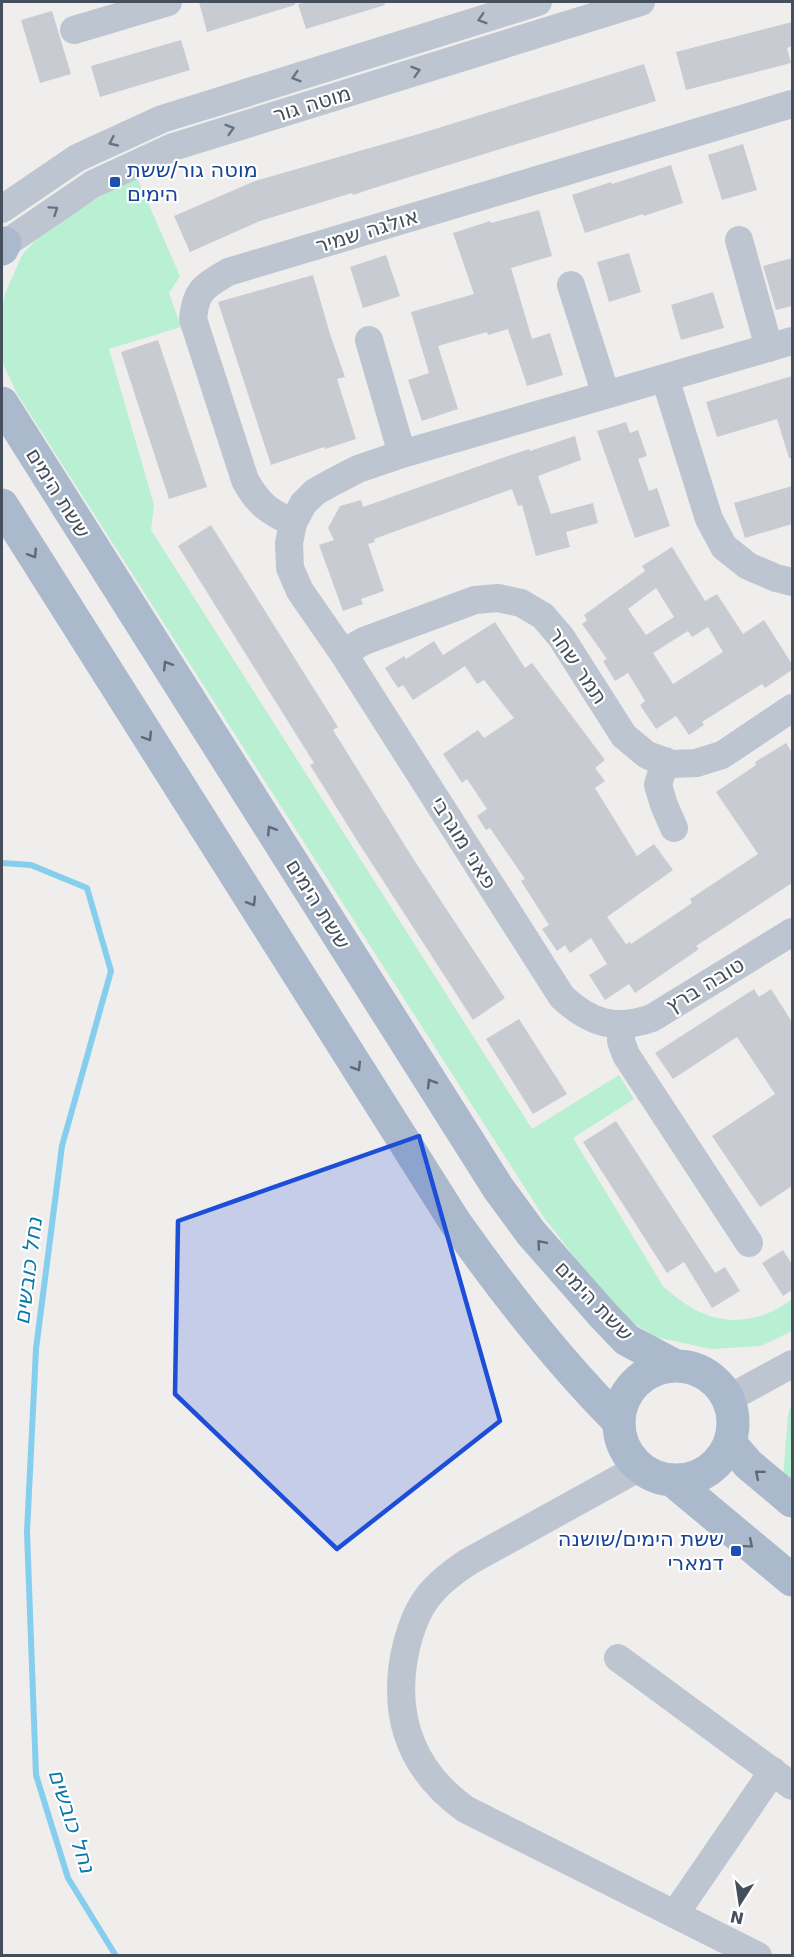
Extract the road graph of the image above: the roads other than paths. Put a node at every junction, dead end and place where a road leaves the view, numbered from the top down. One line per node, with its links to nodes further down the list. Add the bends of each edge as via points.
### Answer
1 (168, 2): 4 (street)
2 (538, 2): 8 (street, מוטה גור, one-way to 8, via 162,119 77,158)
3 (641, 2): 5 (street, מוטה גור)
4 (131, 7): 6 (street)
5 (578, 10): 10 (street, מוטה גור, one-way to 5, via 93,184 173,147)
6 (74, 30)
7 (792, 104): 19 (street, אולגה שמיר, via 228,272 207,285 195,299 193,319 245,480 255,498 268,510)
8 (2, 209)
9 (739, 240): 13 (street, פאני מוגרבי)
10 (3, 246)
11 (571, 285): 15 (street)
12 (369, 340): 17 (street)
13 (781, 345): 14 (street, פאני מוגרבי)
14 (665, 378): 15 (street, פאני מוגרבי); 20 (street, via 709,519 724,547 748,566)
15 (606, 395): 17 (street, פאני מוגרבי)
16 (2, 404): 29 (main road, ששת הימים, one-way to 16, via 627,1340 531,1233 498,1188)
17 (402, 454): 19 (street, פאני מוגרבי, via 358,469 315,492)
18 (2, 505): 31 (main road, one-way to 31, via 455,1222 524,1316)
19 (293, 523): 21 (street, פאני מוגרבי, via 290,568 300,591)
20 (792, 582)
21 (344, 653): 23 (street, תמר שחר, via 364,641 475,600 498,598 521,603 543,616 561,637 624,736 647,755); 26 (street, פאני מוגרבי, via 562,998 598,1021)
22 (792, 708): 23 (street, תמר שחר, via 722,755 696,763)
23 (665, 761): 24 (street, via 658,785)
24 (674, 828)
25 (790, 938): 26 (street, טובה ברץ, via 652,1018)
26 (621, 1025): 27 (street, via 626,1055)
27 (749, 1243)
28 (792, 1364): 30 (street)
29 (676, 1366): 30 (main road, via 707,1375); 31 (main road, via 659,1368 643,1376 630,1389)
30 (728, 1399): 32 (main road, via 733,1420)
31 (619, 1422): 33 (main road, via 628,1455)
32 (730, 1443): 34 (main road, via 721,1459 707,1471); 35 (main road, one-way to 32, via 748,1464)
33 (640, 1467): 34 (main road); 39 (street, via 445,1578 426,1598 414,1622 400,1685 405,1728 417,1758 449,1797 465,1809)
34 (672, 1480): 36 (main road, one-way to 36)
35 (792, 1501)
36 (792, 1580)
37 (618, 1658): 38 (street)
38 (783, 1779): 39 (street)
39 (675, 1914): 40 (street)
40 (758, 1956)

